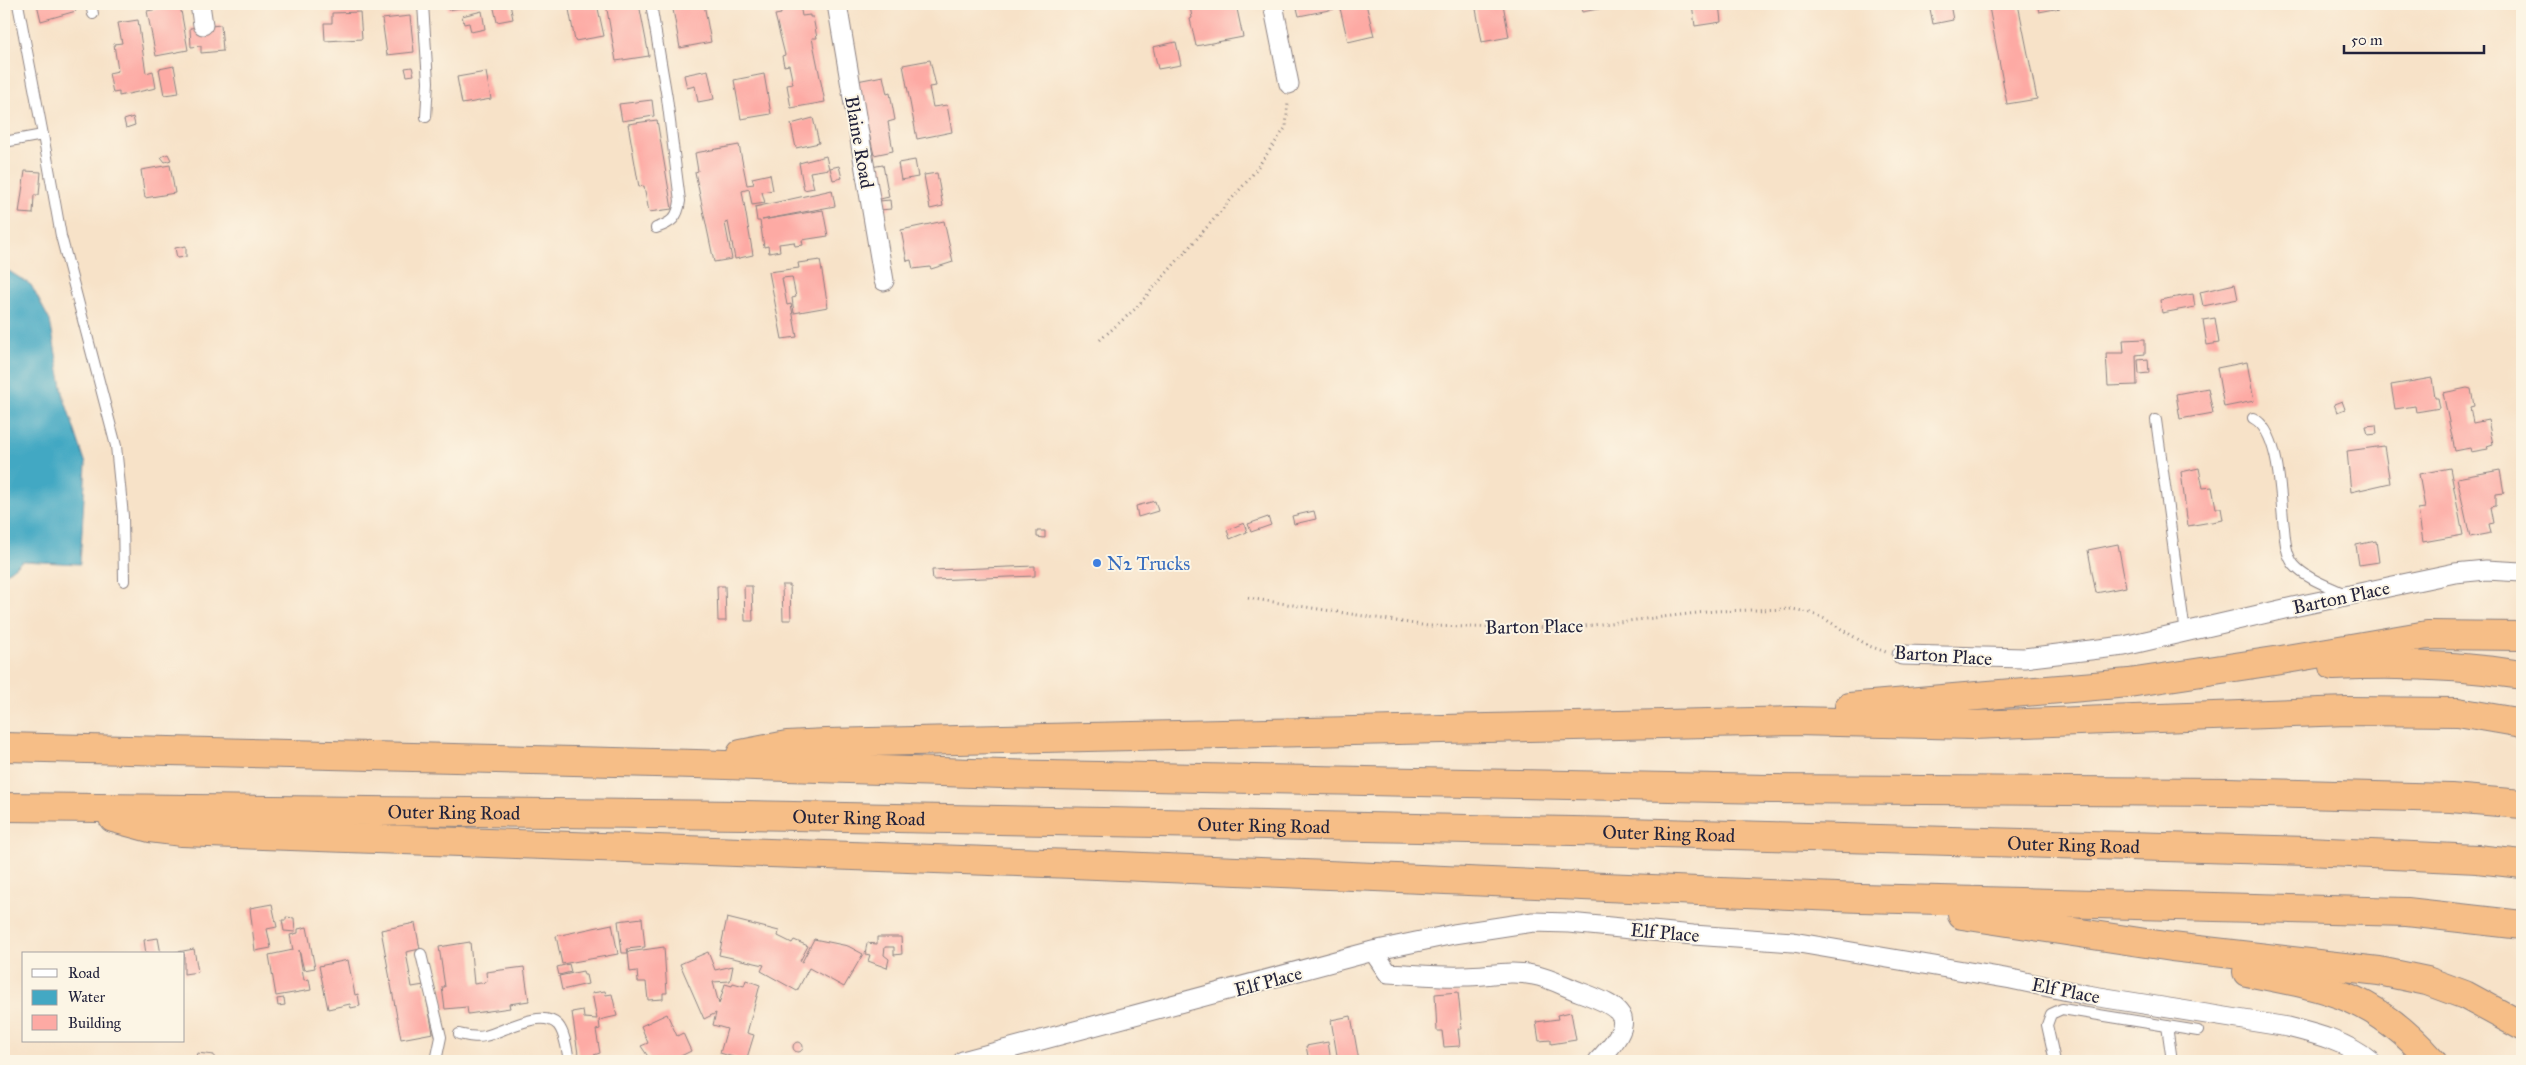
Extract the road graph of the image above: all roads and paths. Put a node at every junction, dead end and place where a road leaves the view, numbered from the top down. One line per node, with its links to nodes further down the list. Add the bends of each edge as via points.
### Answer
1 (18, 4): 10 (lane)
2 (200, 4): 7 (street)
3 (423, 4): 9 (lane, via 428,82)
4 (651, 4): 12 (lane, via 680,202 679,213 674,220)
5 (837, 4): 13 (street, Blaine Road)
6 (1273, 4): 8 (street)
7 (203, 25)
8 (1289, 84): 14 (path, via 1286,127 1250,178 1135,309)
9 (426, 117)
10 (44, 135): 11 (lane); 18 (lane, via 61,236 116,446 123,516)
11 (4, 142)
12 (656, 228)
13 (884, 281)
14 (1100, 340)
15 (2253, 418): 19 (lane, via 2261,422 2273,444 2286,544 2292,564)
16 (2156, 420): 21 (lane)
17 (2522, 572): 19 (street, Barton Place, via 2486,570 2455,573)
18 (124, 582)
19 (2347, 595): 21 (street, Barton Place)
20 (1248, 598): 23 (path, Barton Place, via 1428,626 1513,628 1575,627 1715,611 1792,609 1825,619 1869,646)
21 (2185, 633): 23 (street, Barton Place, via 2124,646 2040,657 2004,659)
22 (2522, 636): 24 (highway, via 2428,634)
23 (1902, 655)
24 (2282, 660): 25 (highway, via 2326,666 2453,666); 26 (highway, via 2129,683 1841,708)
25 (2522, 675)
26 (1794, 721): 27 (highway, via 1973,725 2347,712 2458,712); 29 (highway, via 787,745)
27 (2522, 723)
28 (4, 747): 29 (highway)
29 (696, 764): 30 (highway, via 1003,774 1760,788 2228,792 2451,798)
30 (2522, 804)
31 (4, 807): 32 (highway, Outer Ring Road)
32 (85, 808): 33 (highway, Outer Ring Road, via 763,816 1617,832 2308,851); 34 (highway, via 127,823 182,832 1082,864)
33 (2522, 864)
34 (1860, 898): 35 (highway, via 2407,912); 36 (highway)
35 (2522, 924)
36 (2043, 928): 40 (highway, via 2379,971 2426,981 2465,995); 51 (highway, via 2067,937 2330,990 2378,1011)
37 (1373, 951): 39 (street, Elf Place, via 1533,922 1569,922 1792,942 2011,979); 46 (street, Elf Place); 47 (street, via 1388,973 1532,975 1601,999 1614,1006 1622,1022 1618,1037)
38 (421, 954): 44 (lane, via 441,1037)
39 (2087, 1004): 41 (lane); 48 (lane, via 2051,1014 2047,1025); 50 (street, Elf Place, via 2215,1014 2315,1033)
40 (2520, 1024)
41 (2167, 1026): 42 (lane); 49 (lane)
42 (2198, 1031)
43 (459, 1034): 45 (lane, via 473,1038 484,1036 540,1017 558,1026)
44 (436, 1061)
45 (570, 1061)
46 (963, 1061)
47 (1598, 1061)
48 (2055, 1061)
49 (2172, 1061)
50 (2370, 1061)
51 (2432, 1061)

